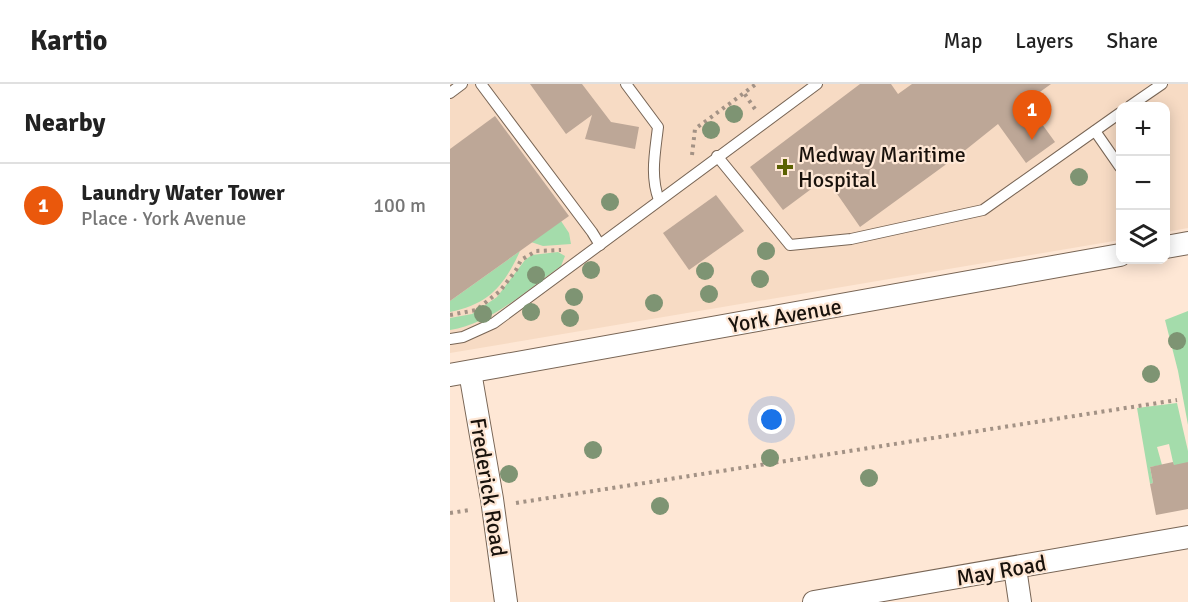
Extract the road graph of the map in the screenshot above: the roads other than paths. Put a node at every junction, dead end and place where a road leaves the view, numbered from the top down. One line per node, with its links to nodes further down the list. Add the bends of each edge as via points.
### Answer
1 (462, 84): 6 (lane)
2 (482, 84): 14 (lane)
3 (626, 84): 12 (lane, via 658,127 653,172)
4 (817, 84): 10 (lane)
5 (1162, 84): 7 (lane)
6 (450, 93)
7 (1136, 102)
8 (1116, 116): 9 (lane)
9 (1095, 131): 10 (lane, via 983,210 851,239 790,245); 11 (lane)
10 (717, 156): 12 (lane)
11 (1116, 161)
12 (659, 200): 14 (lane)
13 (1188, 243): 15 (street)
14 (600, 245): 17 (lane, via 494,322)
15 (1170, 246)
16 (1116, 256): 18 (street, York Avenue)
17 (450, 339)
18 (460, 374): 21 (street, Frederick Road, via 494,507)
19 (1188, 537): 20 (street, May Road)
20 (1015, 568): 22 (street, May Road); 23 (street)
21 (506, 602)
22 (814, 602)
23 (1020, 602)

